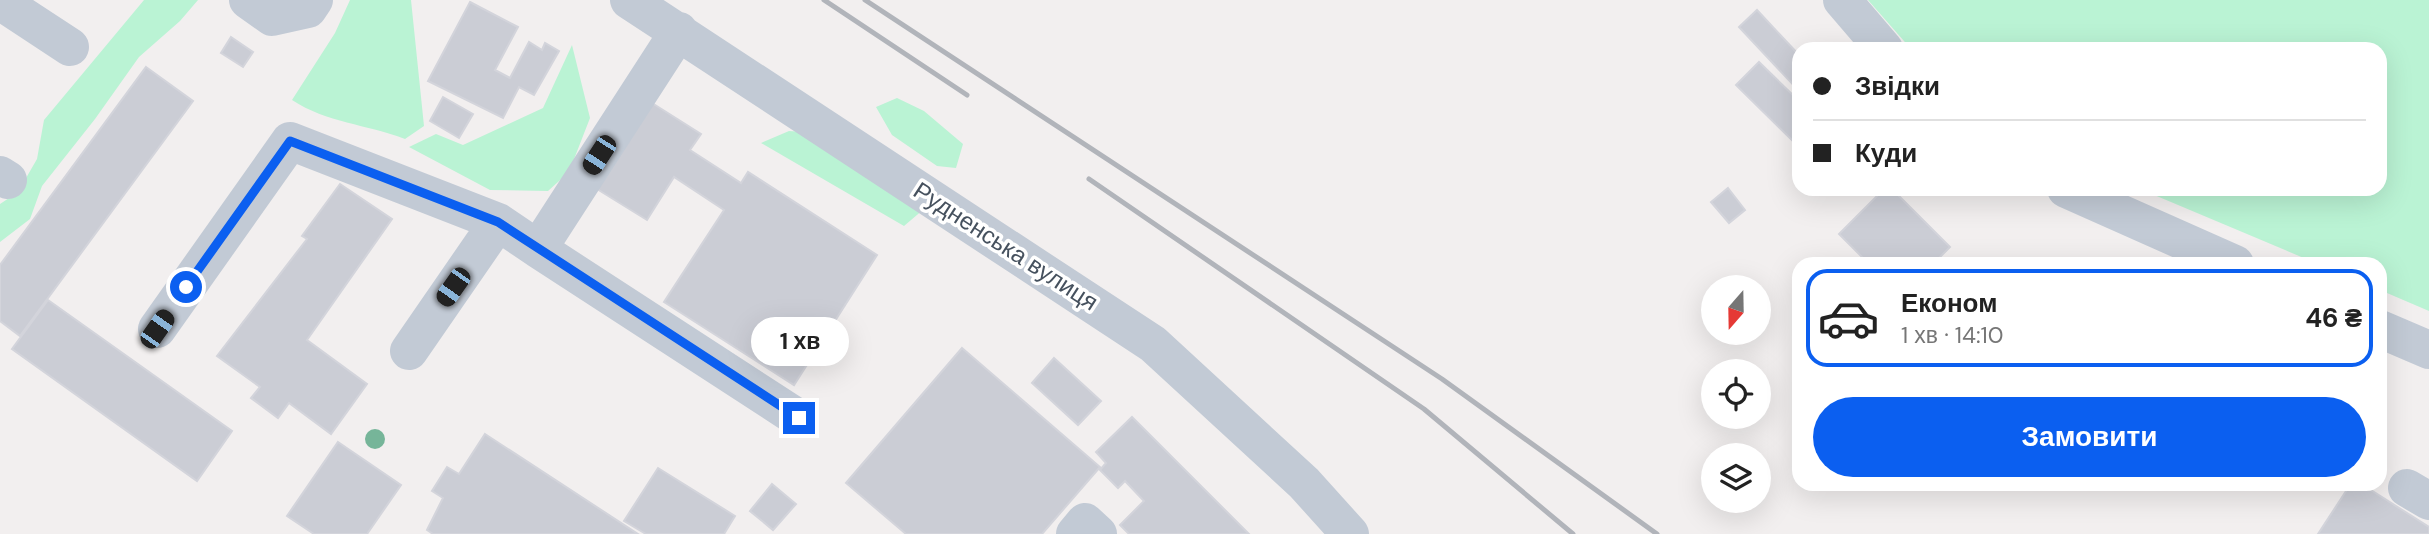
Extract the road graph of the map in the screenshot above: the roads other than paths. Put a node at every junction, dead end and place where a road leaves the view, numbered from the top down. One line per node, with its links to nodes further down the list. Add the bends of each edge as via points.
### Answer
1 (248, 0): 2 (street, via 272,17 308,9)
2 (314, 0)
3 (628, 0): 6 (street, Рудненська вулиця)
4 (1842, 0): 7 (street)
5 (0, 1): 8 (street)
6 (679, 30): 11 (street); 20 (street, Рудненська вулиця, via 1153,344 1304,483)
7 (1878, 42)
8 (70, 47)
9 (2082, 196): 12 (street)
10 (498, 222): 11 (street); 13 (street, via 290,141); 16 (street)
11 (538, 249): 17 (street)
12 (2219, 257)
13 (157, 329)
14 (2387, 332): 15 (street)
15 (2429, 349)
16 (409, 351)
17 (799, 418)
18 (1075, 534): 19 (street, via 1085,522)
19 (1098, 534)
20 (1350, 534)

